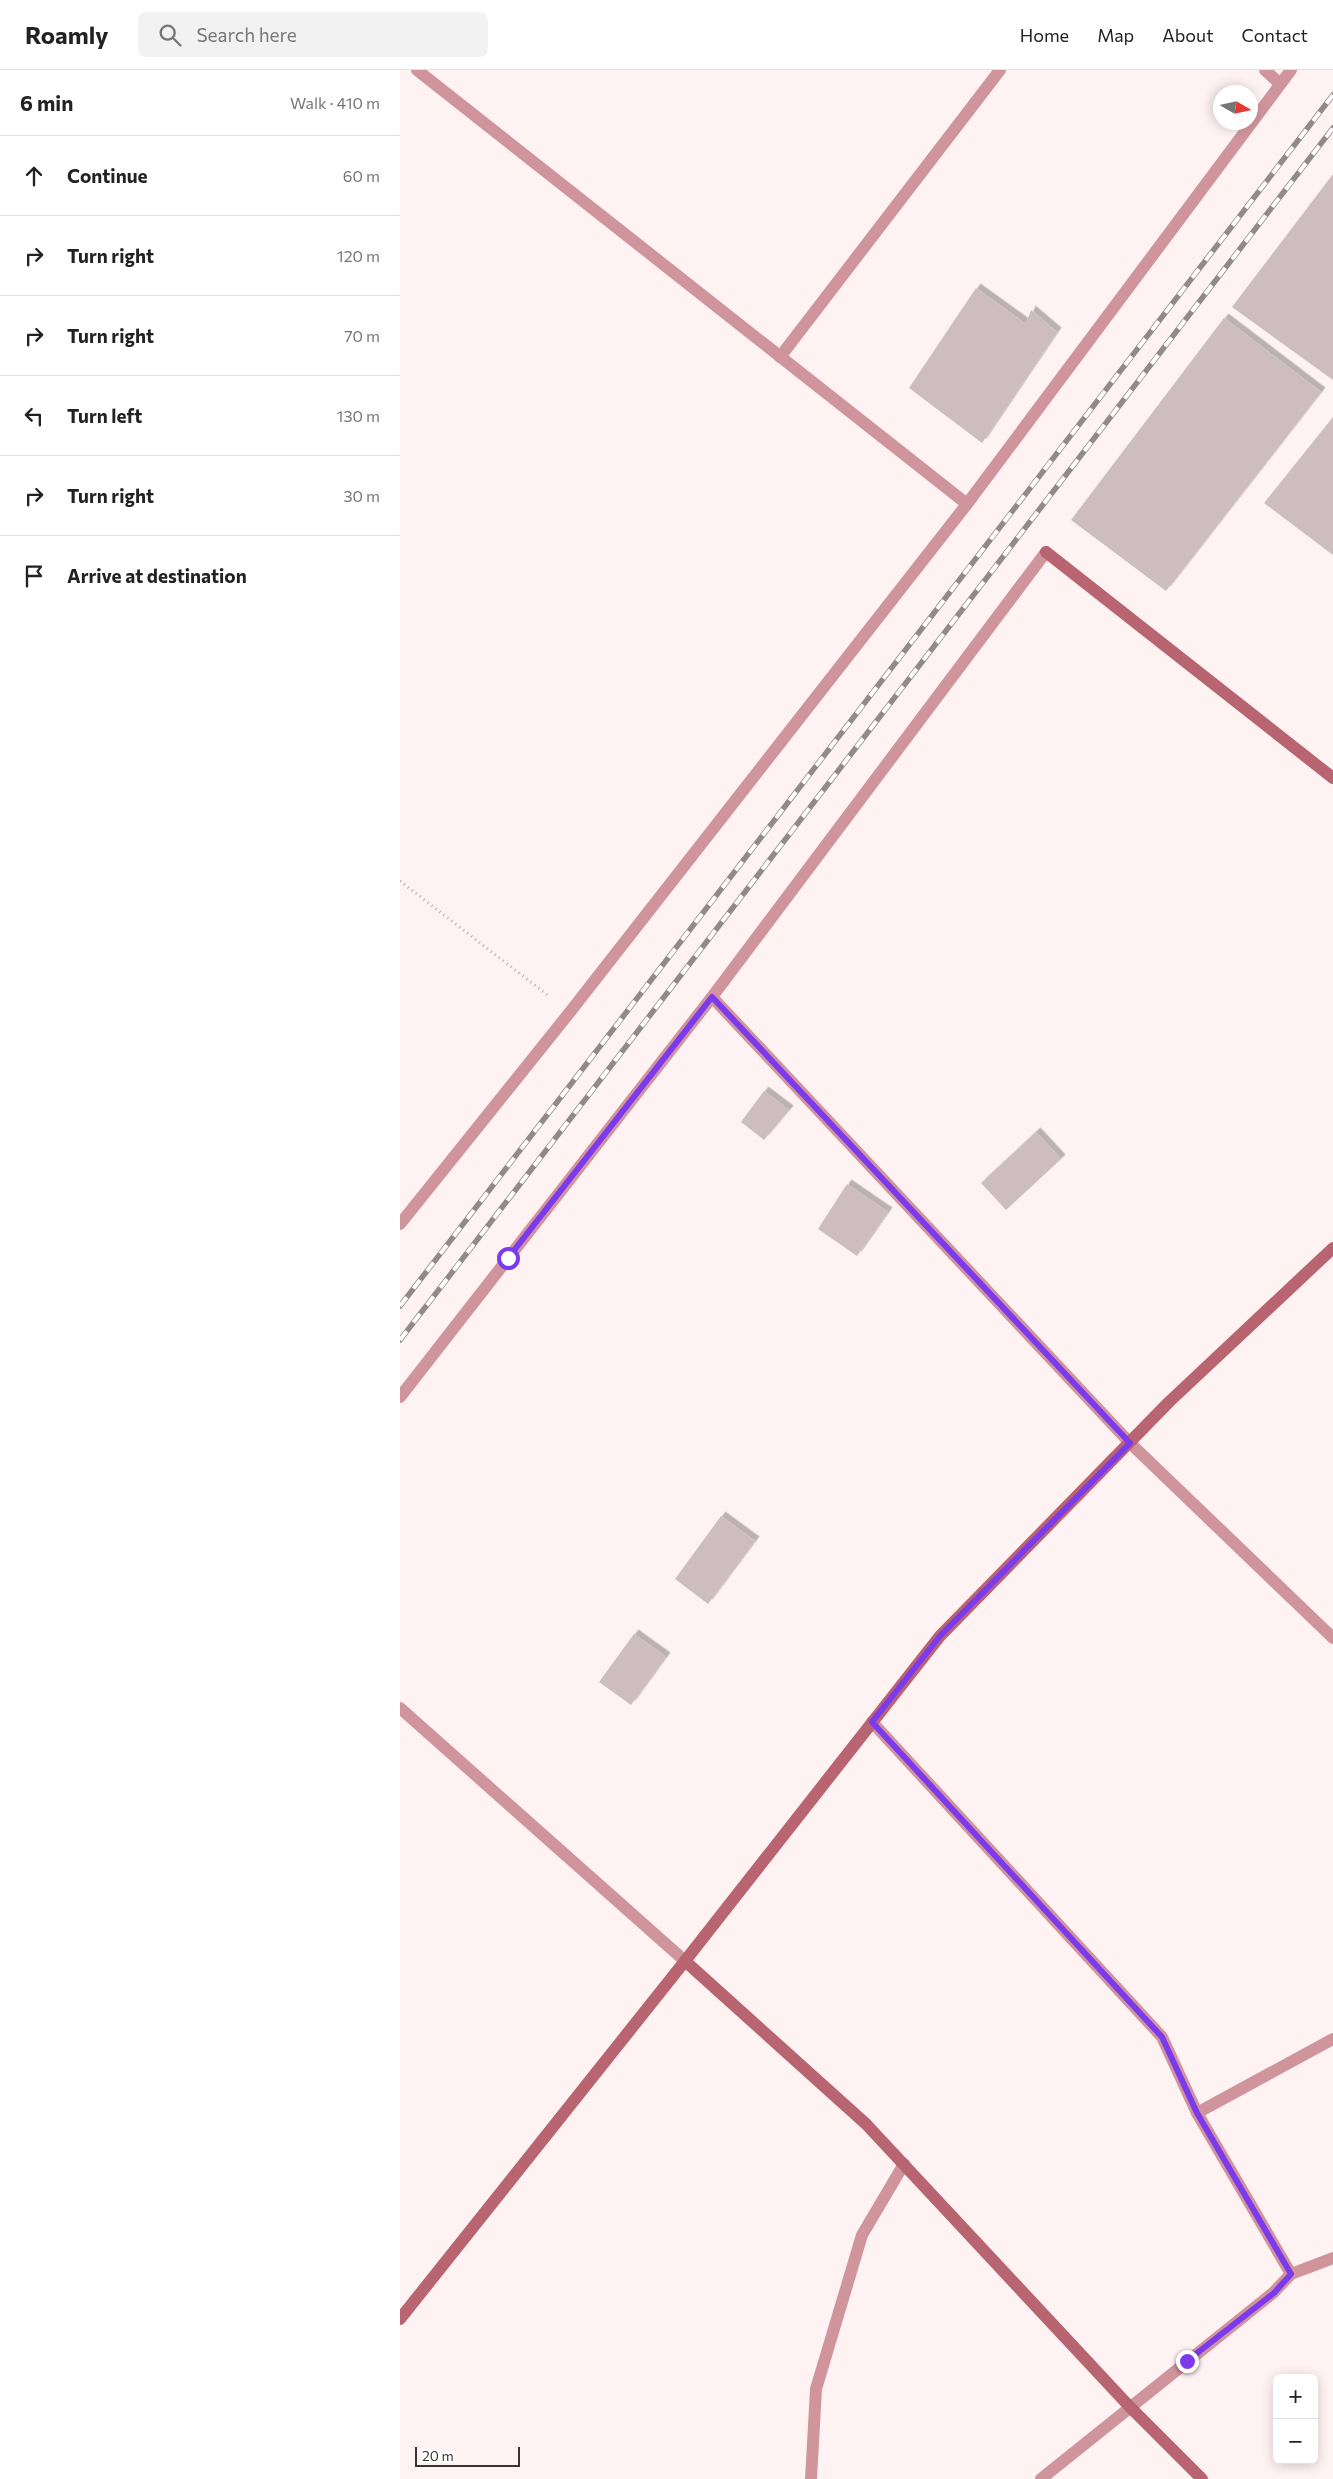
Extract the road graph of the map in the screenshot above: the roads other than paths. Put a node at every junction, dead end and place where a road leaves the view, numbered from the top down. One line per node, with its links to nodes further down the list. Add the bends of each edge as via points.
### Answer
1 (417, 70): 6 (street)
2 (1000, 70): 6 (street)
3 (1265, 70): 5 (street)
4 (1291, 70): 5 (street)
5 (1280, 84): 7 (street)
6 (780, 357): 7 (street)
7 (967, 504): 10 (street)
8 (1333, 778): 9 (street, via 1046,552)
9 (712, 997): 12 (street); 13 (street)
10 (400, 1224)
11 (1333, 1248): 13 (street, via 1169,1402)
12 (400, 1397)
13 (1130, 1443): 14 (street); 16 (street, via 940,1636)
14 (1333, 1638)
15 (400, 1708): 17 (street)
16 (872, 1722): 17 (street); 19 (street, via 1162,2037)
17 (685, 1961): 20 (street, via 866,2124); 23 (street)
18 (1333, 2039): 19 (street)
19 (1197, 2113): 22 (street)
20 (904, 2164): 24 (street); 25 (street, via 862,2235 816,2389)
21 (1333, 2258): 22 (street)
22 (1291, 2274): 24 (street, via 1274,2293)
23 (400, 2319)
24 (1129, 2406): 26 (street); 27 (street)
25 (811, 2479)
26 (1041, 2479)
27 (1202, 2479)

